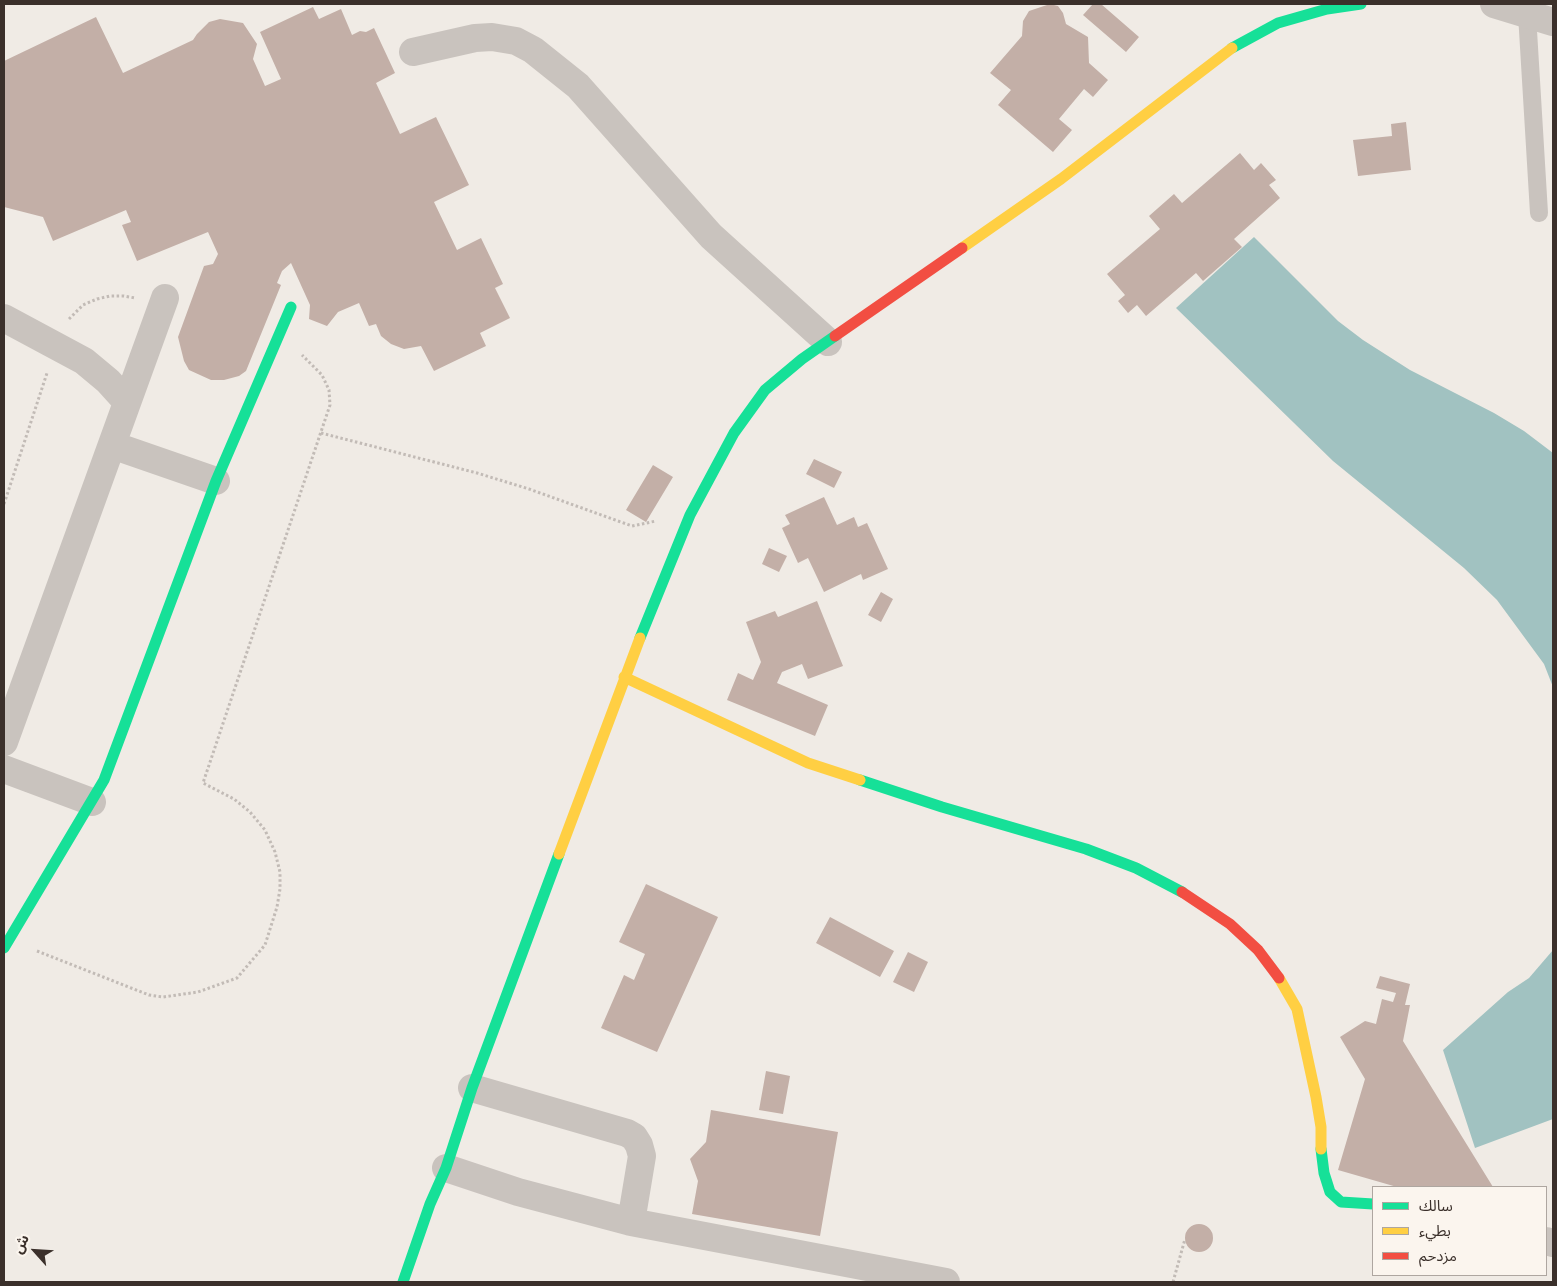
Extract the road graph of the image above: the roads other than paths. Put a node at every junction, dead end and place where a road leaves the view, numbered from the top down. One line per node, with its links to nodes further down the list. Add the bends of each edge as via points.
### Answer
1 (1361, 4): 10 (street, via 1327,9 1278,23 1227,51 1061,179)
2 (1494, 4): 3 (street)
3 (1527, 14): 4 (street); 6 (lane)
4 (1553, 22)
5 (413, 52): 10 (street, via 475,38 516,41 533,50 578,86 711,236)
6 (1539, 213)
7 (165, 298): 11 (street)
8 (291, 307): 13 (street)
9 (4, 318): 11 (street, via 84,361)
10 (828, 342): 14 (street, via 765,390 734,433 690,515)
11 (127, 402): 12 (street)
12 (112, 445): 13 (street); 15 (street)
13 (216, 480): 17 (street, via 110,765)
14 (624, 677): 19 (street); 21 (street, via 808,763 942,808 1086,849 1136,868 1182,892 1230,924 1258,950 1283,983 1297,1009 1316,1097 1324,1173 1330,1192 1341,1202)
15 (4, 742)
16 (4, 770): 17 (street)
17 (92, 802): 18 (street)
18 (6, 944)
19 (472, 1088): 20 (street); 22 (street, via 634,1137 642,1156)
20 (446, 1168): 22 (street, via 518,1192); 23 (street)
21 (1372, 1204)
22 (631, 1222): 24 (street)
23 (403, 1282)
24 (946, 1282)

